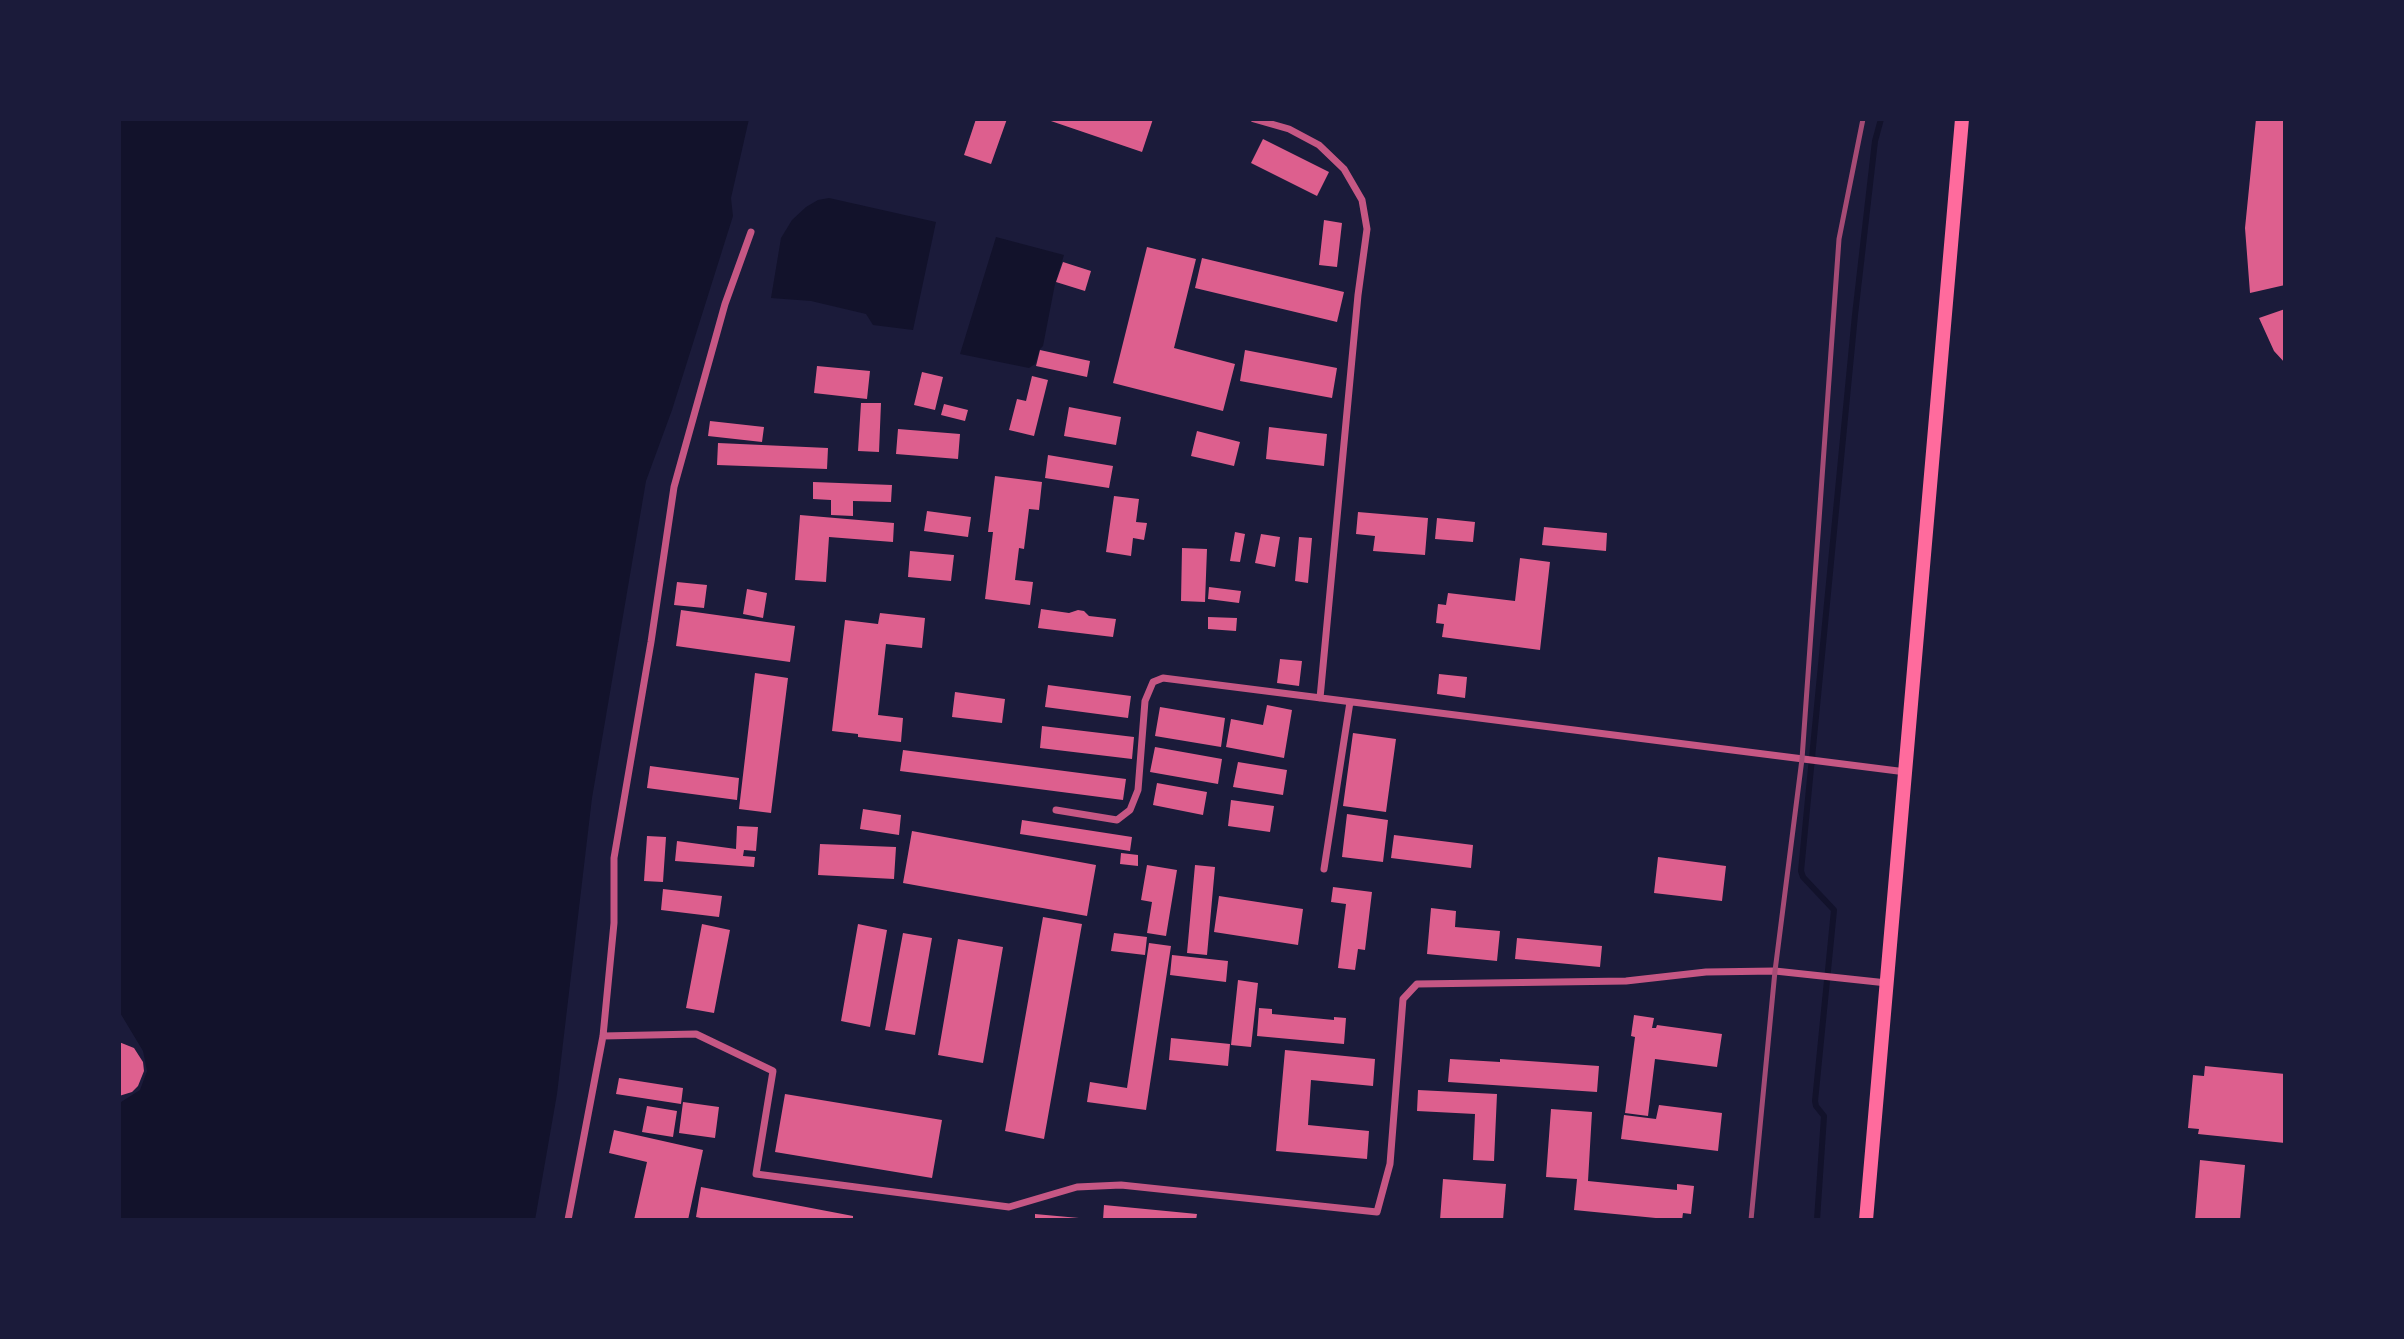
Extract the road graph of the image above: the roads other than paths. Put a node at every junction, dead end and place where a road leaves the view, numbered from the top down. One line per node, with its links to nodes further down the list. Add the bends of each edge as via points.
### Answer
1 (1254, 119): 4 (street, via 1319,145 1344,169 1362,200 1367,229)
2 (1962, 119): 6 (main road)
3 (751, 232): 10 (street, via 725,304 674,487 614,858 614,923)
4 (1320, 698): 5 (street); 7 (street, via 1163,678 1153,682 1145,701 1138,790 1130,810 1117,820)
5 (1350, 702): 6 (street); 8 (street)
6 (1906, 772): 9 (main road)
7 (1056, 810)
8 (1324, 869)
9 (1887, 983): 10 (street, via 1775,971 1706,972 1626,981 1417,984 1403,999 1390,1164 1377,1212 1121,1185 1077,1187 1009,1207 756,1174 773,1071 696,1034); 12 (main road)
10 (603, 1036): 11 (street)
11 (568, 1220)
12 (1866, 1220)

